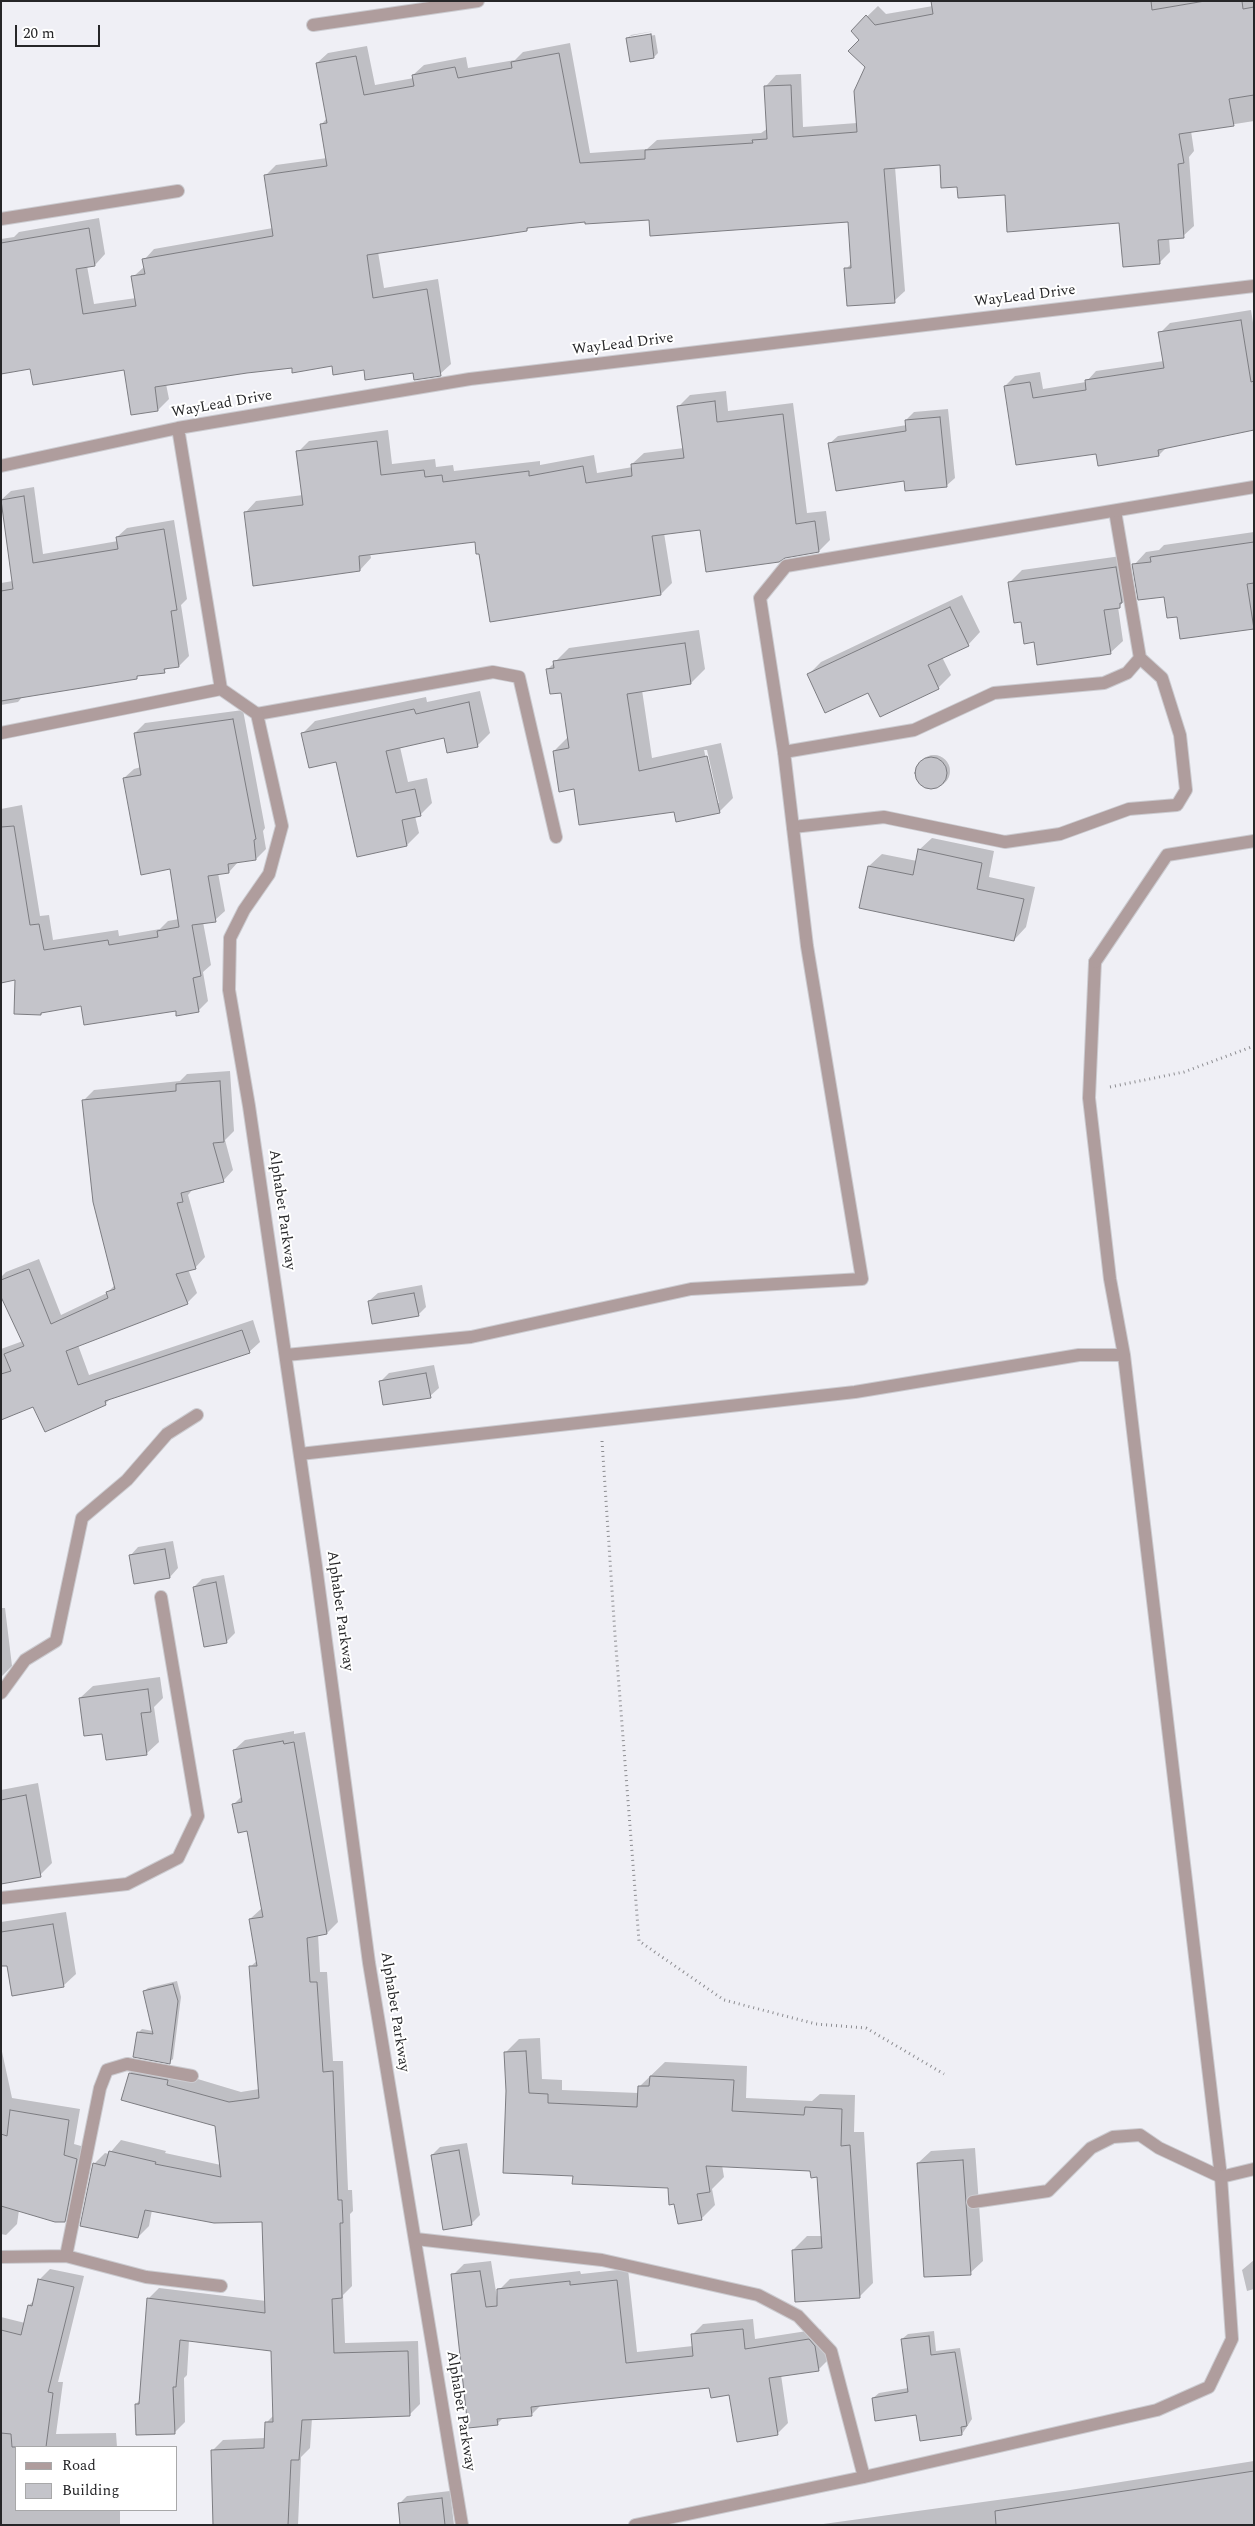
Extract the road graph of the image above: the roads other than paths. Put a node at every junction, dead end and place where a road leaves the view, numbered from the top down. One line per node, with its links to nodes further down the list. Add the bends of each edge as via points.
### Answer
1 (478, 1): 2 (street)
2 (313, 24)
3 (178, 191): 4 (street)
4 (1, 219)
5 (1254, 286): 6 (street, WayLead Drive, via 470,379)
6 (178, 428): 7 (street, WayLead Drive); 11 (street)
7 (1, 466)
8 (1254, 487): 9 (street)
9 (1115, 511): 10 (street); 14 (street, via 786,566 760,598)
10 (1140, 658): 14 (street, via 1128,673 1104,683 994,693 914,730); 15 (street, via 1162,678 1180,735 1186,790 1176,805 1129,809 1060,834 1005,842 884,816)
11 (221, 689): 12 (street); 13 (street)
12 (257, 714): 16 (street, via 493,672 519,677); 18 (street, Alphabet Parkway, via 282,826 269,874 244,910 230,938 229,990 250,1106)
13 (1, 733)
14 (784, 752): 15 (street)
15 (793, 827): 18 (street, via 807,946 862,1279 691,1289 472,1337)
16 (556, 838)
17 (1254, 841): 19 (street, via 1167,855 1095,962 1089,1098 1110,1279)
18 (286, 1355): 21 (street, Alphabet Parkway)
19 (1124, 1355): 21 (street, via 1079,1355 855,1392); 27 (street)
20 (197, 1415): 23 (street, via 167,1434 127,1480 82,1518 56,1640 25,1660)
21 (300, 1454): 29 (street, Alphabet Parkway, via 369,1963)
22 (161, 1597): 24 (street, via 198,1816 178,1858 127,1884)
23 (1, 1693)
24 (1, 1898)
25 (192, 2076): 30 (street, via 127,2064 108,2070 100,2088)
26 (1254, 2169): 27 (street)
27 (1222, 2177): 28 (street, via 1159,2148 1140,2135 1114,2137 1091,2148 1048,2191); 33 (street, via 1232,2339 1209,2387 1157,2410)
28 (973, 2202)
29 (416, 2239): 33 (street, via 602,2260 758,2295 798,2316 831,2351); 34 (street, Alphabet Parkway)
30 (66, 2256): 31 (street); 32 (street, via 146,2276)
31 (1, 2257)
32 (221, 2286)
33 (864, 2477): 35 (street)
34 (462, 2525)
35 (635, 2525)

